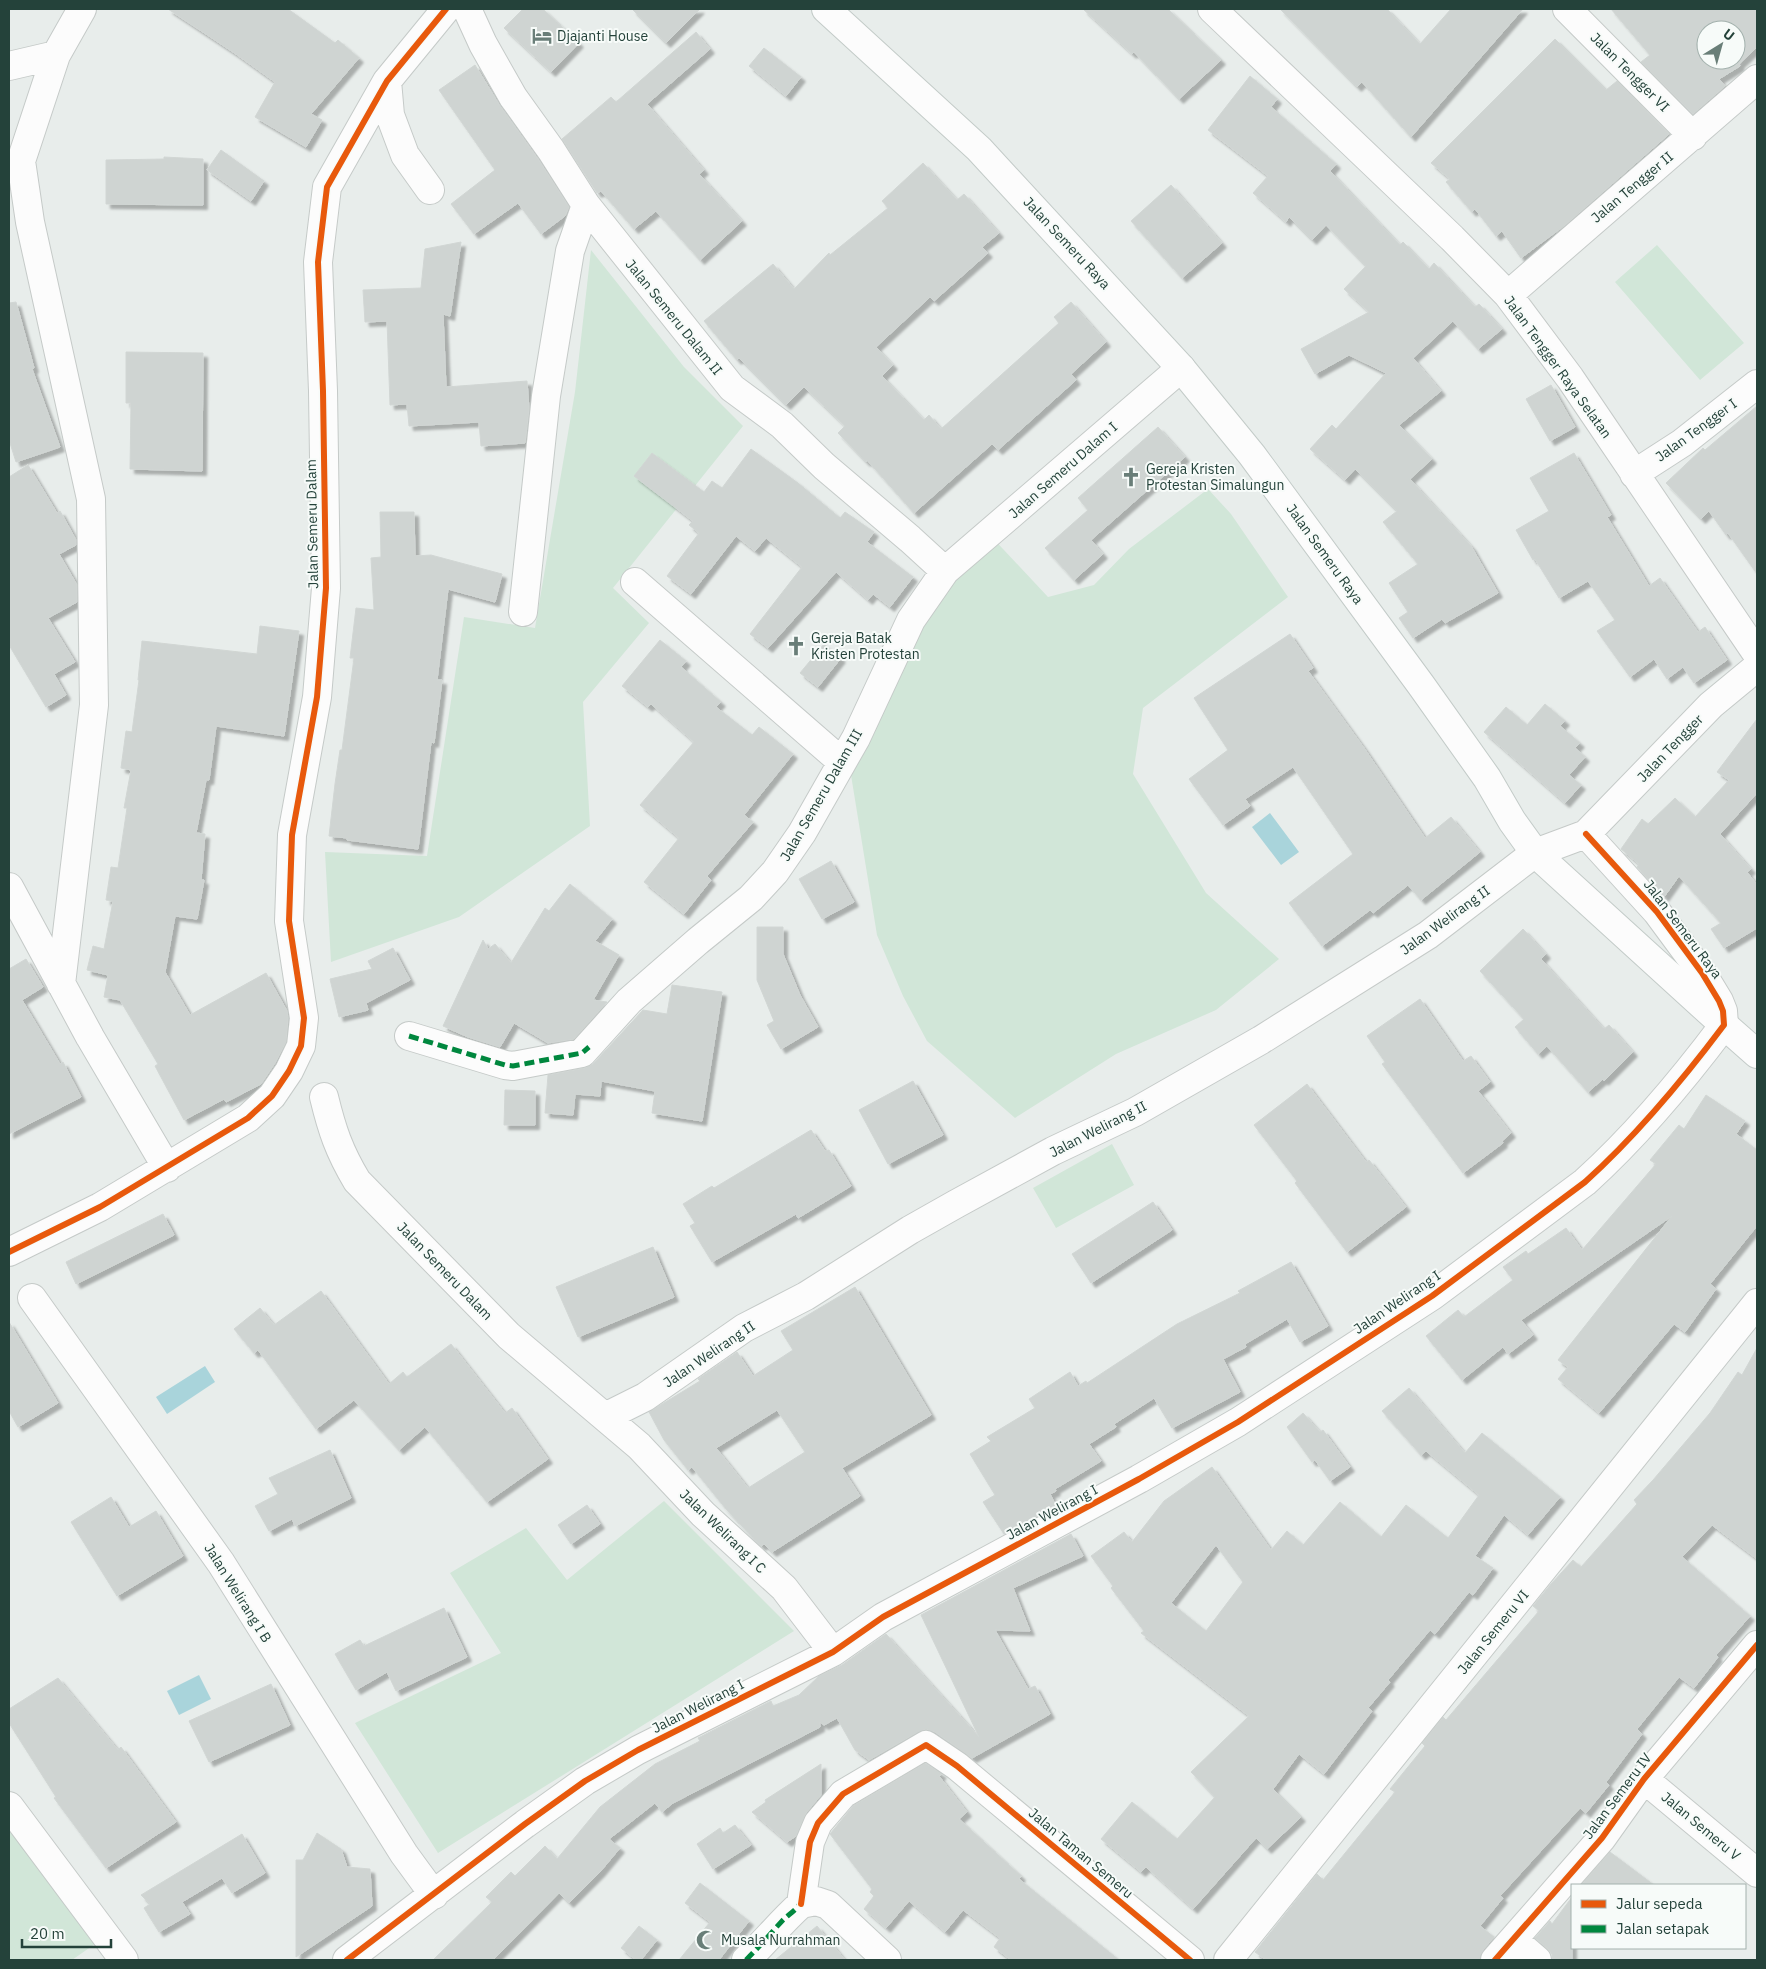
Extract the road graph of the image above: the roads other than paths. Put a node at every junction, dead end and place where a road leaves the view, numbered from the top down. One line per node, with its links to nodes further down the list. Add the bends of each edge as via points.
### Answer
1 (82, 9): 7 (street)
2 (446, 9): 10 (street, Jalan Semeru Dalam)
3 (467, 9): 13 (street, Jalan Semeru Dalam II, via 513,97)
4 (826, 9): 15 (street, Jalan Semeru Raya, via 980,149)
5 (1212, 9): 14 (street, Jalan Tengger Raya Selatan)
6 (1567, 9): 11 (street, Jalan Tengger VI)
7 (56, 55): 8 (street); 27 (street, via 21,161 36,250 91,499 94,705)
8 (9, 66)
9 (1757, 79): 11 (street, Jalan Tengger II)
10 (388, 80): 12 (street, via 390,115 406,155); 32 (street, Jalan Semeru Dalam, via 327,186 318,262 326,588 317,697 292,835 289,921 304,1018 301,1046 272,1096 248,1118)
11 (1693, 136): 14 (street, Jalan Tengger II)
12 (430, 190)
13 (586, 205): 18 (street, Jalan Semeru Dalam II, via 732,388 782,425 824,466); 20 (street, via 570,251 548,386)
14 (1508, 295): 17 (street, Jalan Tengger Raya Selatan, via 1570,378)
15 (1181, 368): 18 (street, Jalan Semeru Dalam I); 25 (street, Jalan Semeru Raya, via 1252,455 1421,685)
16 (1757, 384): 17 (street, Jalan Tengger I, via 1682,443)
17 (1634, 474): 21 (street, Jalan Tengger Raya Selatan)
18 (945, 571): 23 (street, Jalan Semeru Dalam III, via 911,620)
19 (634, 582): 23 (street)
20 (523, 612)
21 (1757, 654)
22 (1757, 667): 24 (street, Jalan Tengger, via 1711,705)
23 (842, 762): 29 (street, Jalan Semeru Dalam III, via 802,833 775,872 751,898 628,1001 582,1053 513,1066)
24 (1586, 834): 25 (street, Jalan Welirang II); 28 (street, Jalan Semeru Raya, via 1657,912 1702,974 1719,1001)
25 (1535, 852): 28 (street, Jalan Semeru Raya); 36 (street, Jalan Welirang II, via 1428,935 1261,1040 1135,1112 1053,1151 948,1208 806,1296 744,1328 645,1398)
26 (9, 887): 27 (street)
27 (61, 984): 32 (street)
28 (1724, 1025): 30 (street, Jalan Semeru Raya); 38 (street, Jalan Welirang I, via 1685,1076 1608,1162 1432,1296 1238,1422 883,1617)
29 (409, 1036)
30 (1757, 1054)
31 (324, 1097): 36 (street, Jalan Semeru Dalam, via 343,1158 357,1180 509,1336)
32 (167, 1168): 33 (street, Jalan Semeru Dalam, via 100,1207)
33 (9, 1252)
34 (32, 1298): 42 (street, Jalan Welirang I B, via 221,1562 404,1854)
35 (1757, 1303): 50 (street, Jalan Semeru VI)
36 (605, 1417): 38 (street, Jalan Welirang I C, via 639,1446 703,1514 784,1588)
37 (1757, 1645): 39 (street, Jalan Semeru IV)
38 (833, 1652): 42 (street, Jalan Welirang I, via 638,1750 585,1781)
39 (1644, 1779): 41 (street, Jalan Semeru V); 44 (street, Jalan Semeru IV, via 1602,1838)
40 (9, 1806): 45 (street)
41 (1757, 1873)
42 (434, 1895): 46 (street, Jalan Welirang I)
43 (801, 1904): 47 (street); 48 (street, via 816,1901 828,1905); 49 (street, Jalan Taman Semeru, via 810,1842 818,1823 843,1794 926,1745 957,1766)
44 (1514, 1940): 51 (street, Jalan Semeru IV); 52 (street)
45 (124, 1960)
46 (347, 1960)
47 (746, 1960)
48 (888, 1960)
49 (1190, 1960)
50 (1228, 1960)
51 (1495, 1960)
52 (1538, 1960)

